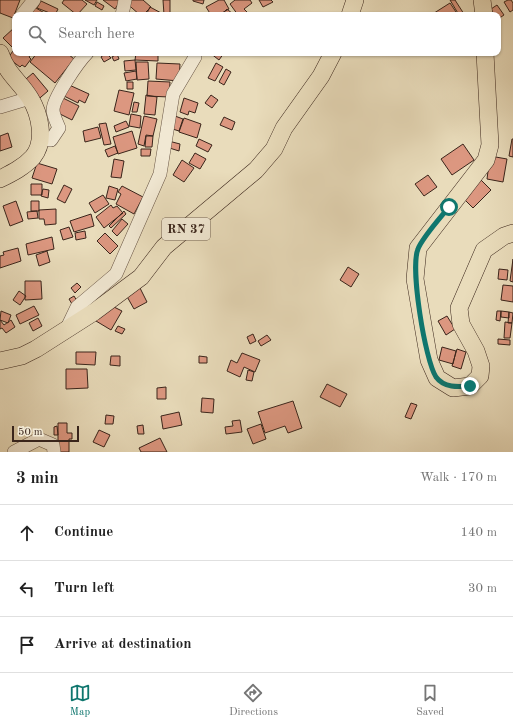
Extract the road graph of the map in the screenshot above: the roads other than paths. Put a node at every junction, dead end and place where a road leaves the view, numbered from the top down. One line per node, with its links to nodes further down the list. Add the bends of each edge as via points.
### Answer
1 (34, 0): 5 (street)
2 (125, 0): 6 (street)
3 (355, 0): 7 (main road)
4 (482, 0): 8 (main road)
5 (24, 12)
6 (123, 12)
7 (351, 12)
8 (484, 12)
9 (0, 53): 14 (main road, via 4,65)
10 (85, 56): 16 (street, via 71,74 53,109 58,128 51,140)
11 (331, 56): 19 (main road, RN 37, via 321,76 284,128 274,148 256,170 164,247 142,277)
12 (486, 56): 18 (main road, via 490,145 486,160 418,248 416,262 416,279 429,360 437,378 453,388 470,386 480,376 481,366 461,324 459,308 484,250)
13 (195, 57): 19 (street, via 174,94 160,174 116,274 77,308)
14 (30, 98): 15 (street); 16 (main road, via 39,120)
15 (0, 107)
16 (40, 139): 17 (main road, via 34,156 18,170)
17 (0, 179)
18 (513, 233)
19 (66, 330): 20 (main road, RN 37, via 22,356)
20 (0, 361)
21 (14, 452): 22 (street, via 39,439 54,445)
22 (54, 452)

